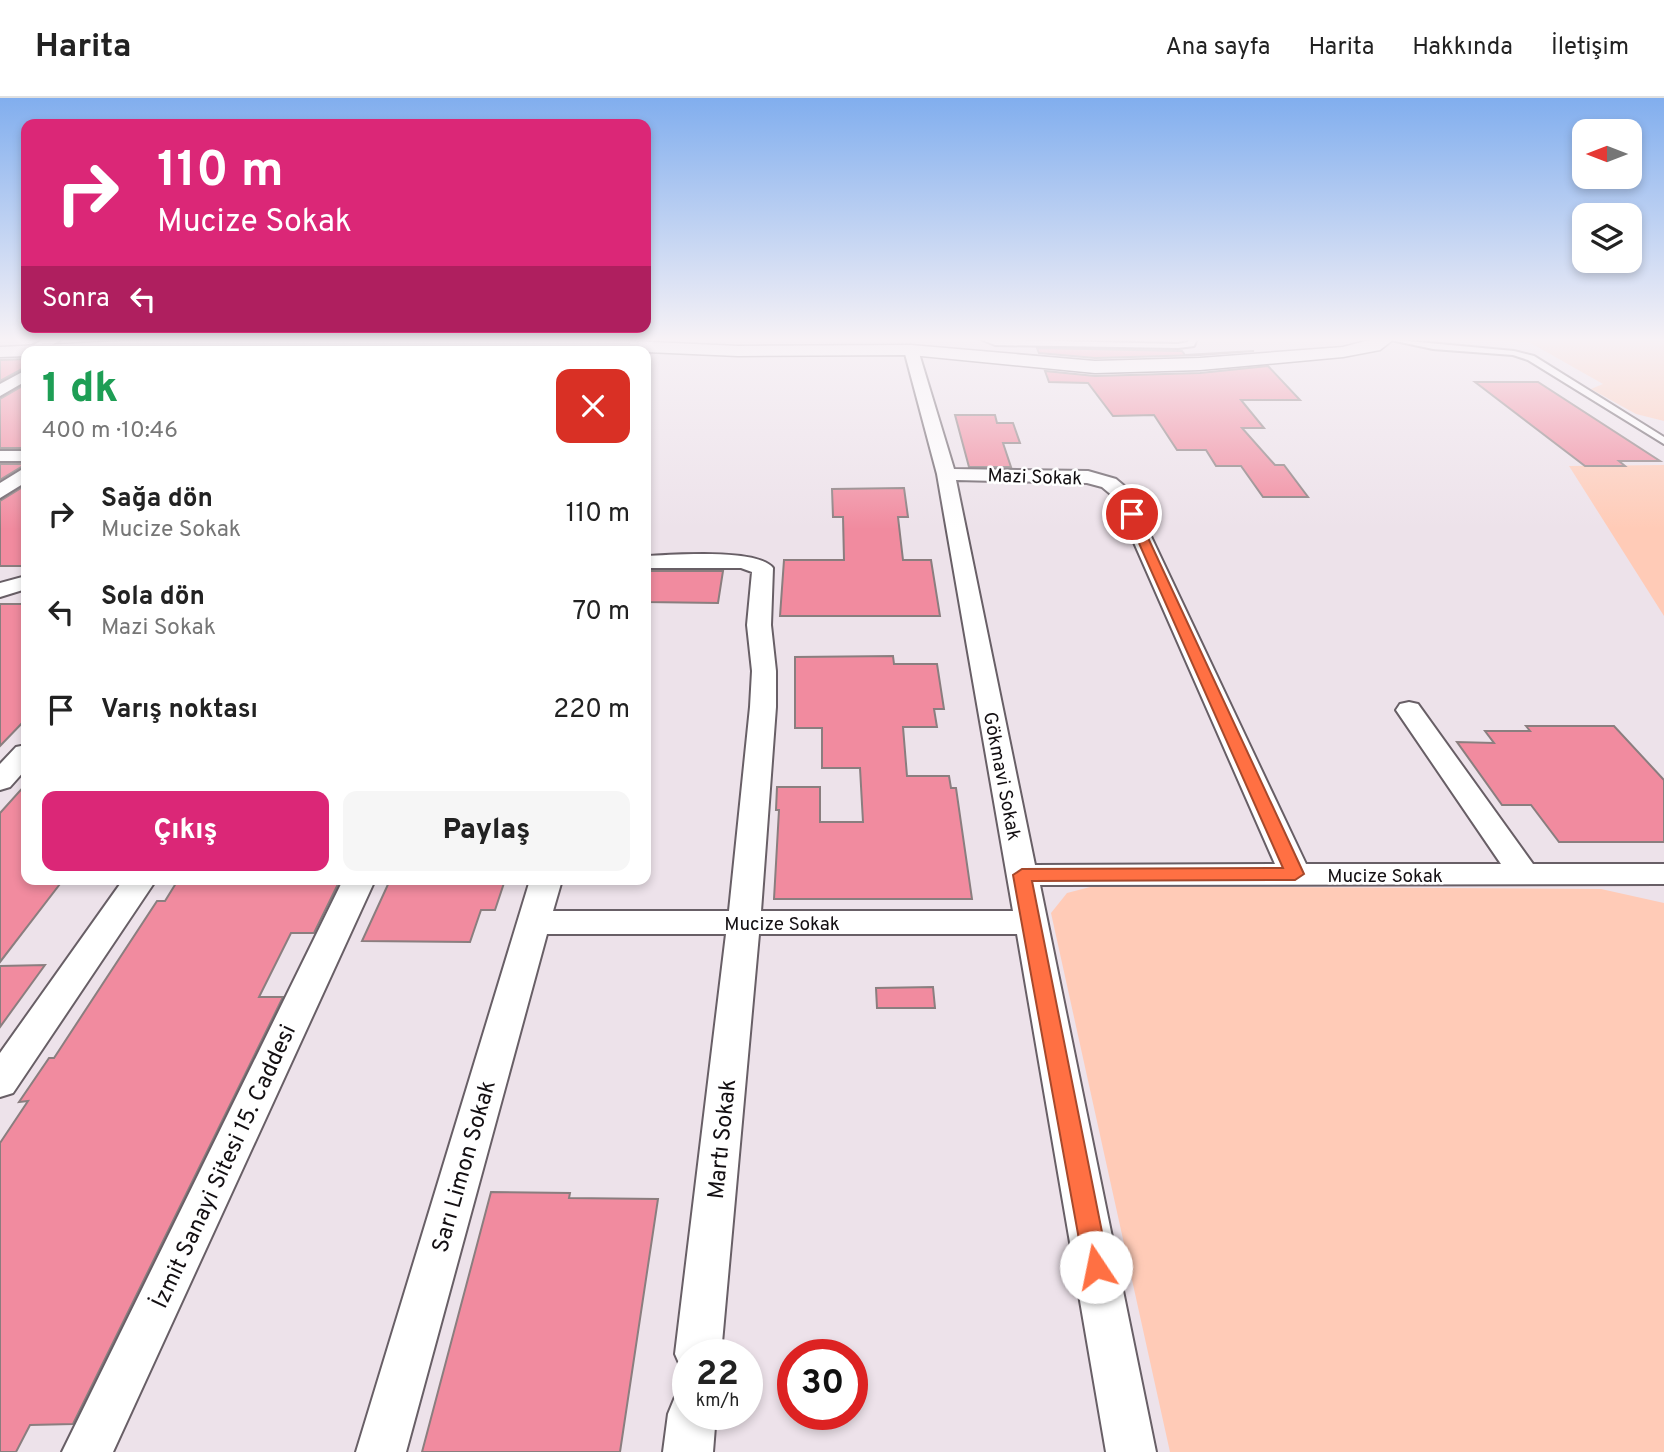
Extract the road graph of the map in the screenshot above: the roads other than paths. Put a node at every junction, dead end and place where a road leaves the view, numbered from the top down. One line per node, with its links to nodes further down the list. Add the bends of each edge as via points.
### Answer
1 (926, 402): 6 (street, Gökmavi Sokak)
2 (1602, 402): 3 (lane)
3 (1664, 441)
4 (0, 456): 5 (street)
5 (21, 456)
6 (946, 474): 19 (street, Mazi Sokak, via 1088,477 1109,483 1122,494); 21 (street, Gökmavi Sokak)
7 (21, 477): 8 (street)
8 (0, 492)
9 (651, 562): 27 (street, Martı Sokak, via 743,562 762,568 763,707)
10 (0, 578): 11 (street)
11 (21, 580)
12 (21, 582): 13 (street)
13 (0, 590)
14 (0, 596): 15 (street)
15 (21, 596)
16 (1409, 710): 22 (street)
17 (21, 758): 18 (street)
18 (0, 781)
19 (1295, 874): 21 (street, Mucize Sokak); 22 (street, Mucize Sokak)
20 (1664, 874): 22 (street, Mucize Sokak)
21 (1022, 875): 28 (street, Gökmavi Sokak)
22 (1525, 875)
23 (137, 885): 29 (street)
24 (357, 885): 32 (street, İzmit Sanayi Sitesi 15. Caddesi)
25 (545, 885): 26 (street, Sarı Limon Sokak)
26 (534, 922): 27 (street, Mucize Sokak); 33 (street, Sarı Limon Sokak)
27 (744, 923): 28 (street, Mucize Sokak); 30 (street, Martı Sokak)
28 (1031, 923): 35 (street, Gökmavi Sokak)
29 (0, 1082)
30 (700, 1339)
31 (690, 1430): 34 (street)
32 (87, 1452)
33 (381, 1452)
34 (688, 1452)
35 (1132, 1452)

